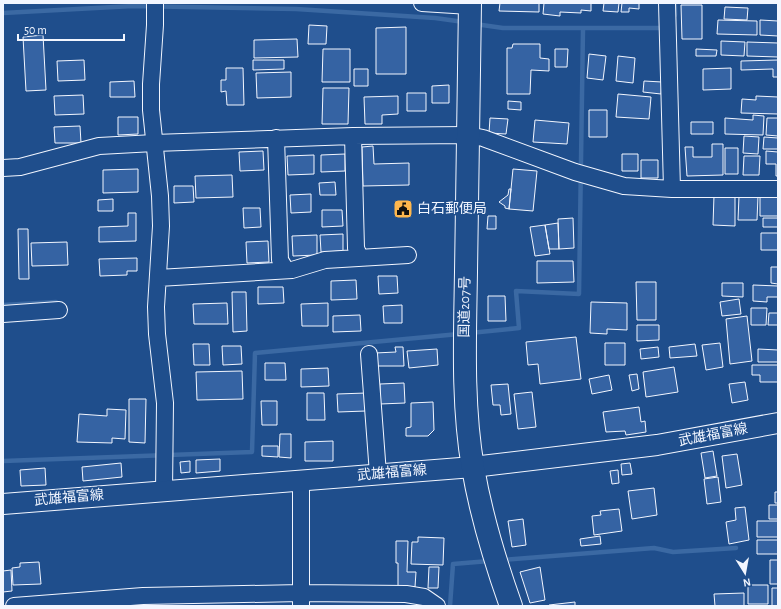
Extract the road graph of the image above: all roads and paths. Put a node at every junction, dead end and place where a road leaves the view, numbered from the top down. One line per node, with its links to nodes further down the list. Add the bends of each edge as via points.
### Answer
1 (422, 3): 4 (street)
2 (667, 3): 10 (street)
3 (155, 8): 8 (street, via 151,84)
4 (470, 15): 5 (highway, 国道207号)
5 (468, 135): 6 (street); 10 (street, via 483,138 580,174 624,186); 20 (highway, 国道207号, via 465,334 467,419)
6 (353, 136): 7 (street); 13 (street, via 356,248)
7 (276, 138): 8 (street); 14 (street, via 280,260)
8 (154, 143): 9 (street, via 99,146 20,167); 15 (street, via 160,211)
9 (3, 168)
10 (672, 189): 11 (street)
11 (778, 189)
12 (408, 255): 13 (street)
13 (360, 258): 14 (street, via 325,260)
14 (286, 270): 15 (street)
15 (158, 278): 23 (street, via 157,334 165,403)
16 (59, 310): 17 (street)
17 (3, 314)
18 (369, 354): 21 (street)
19 (778, 422): 20 (main road, 武雄福富線, via 657,445)
20 (473, 467): 21 (main road, 武雄福富線); 29 (highway, 国道207号, via 495,561)
21 (378, 474): 22 (main road, 武雄福富線)
22 (301, 481): 23 (main road, 武雄福富線); 25 (street)
23 (164, 491): 24 (main road, 武雄福富線)
24 (3, 504)
25 (301, 600): 26 (street); 28 (street, via 406,594 424,597)
26 (143, 601): 27 (street)
27 (14, 606)
28 (437, 606)
29 (511, 606)

